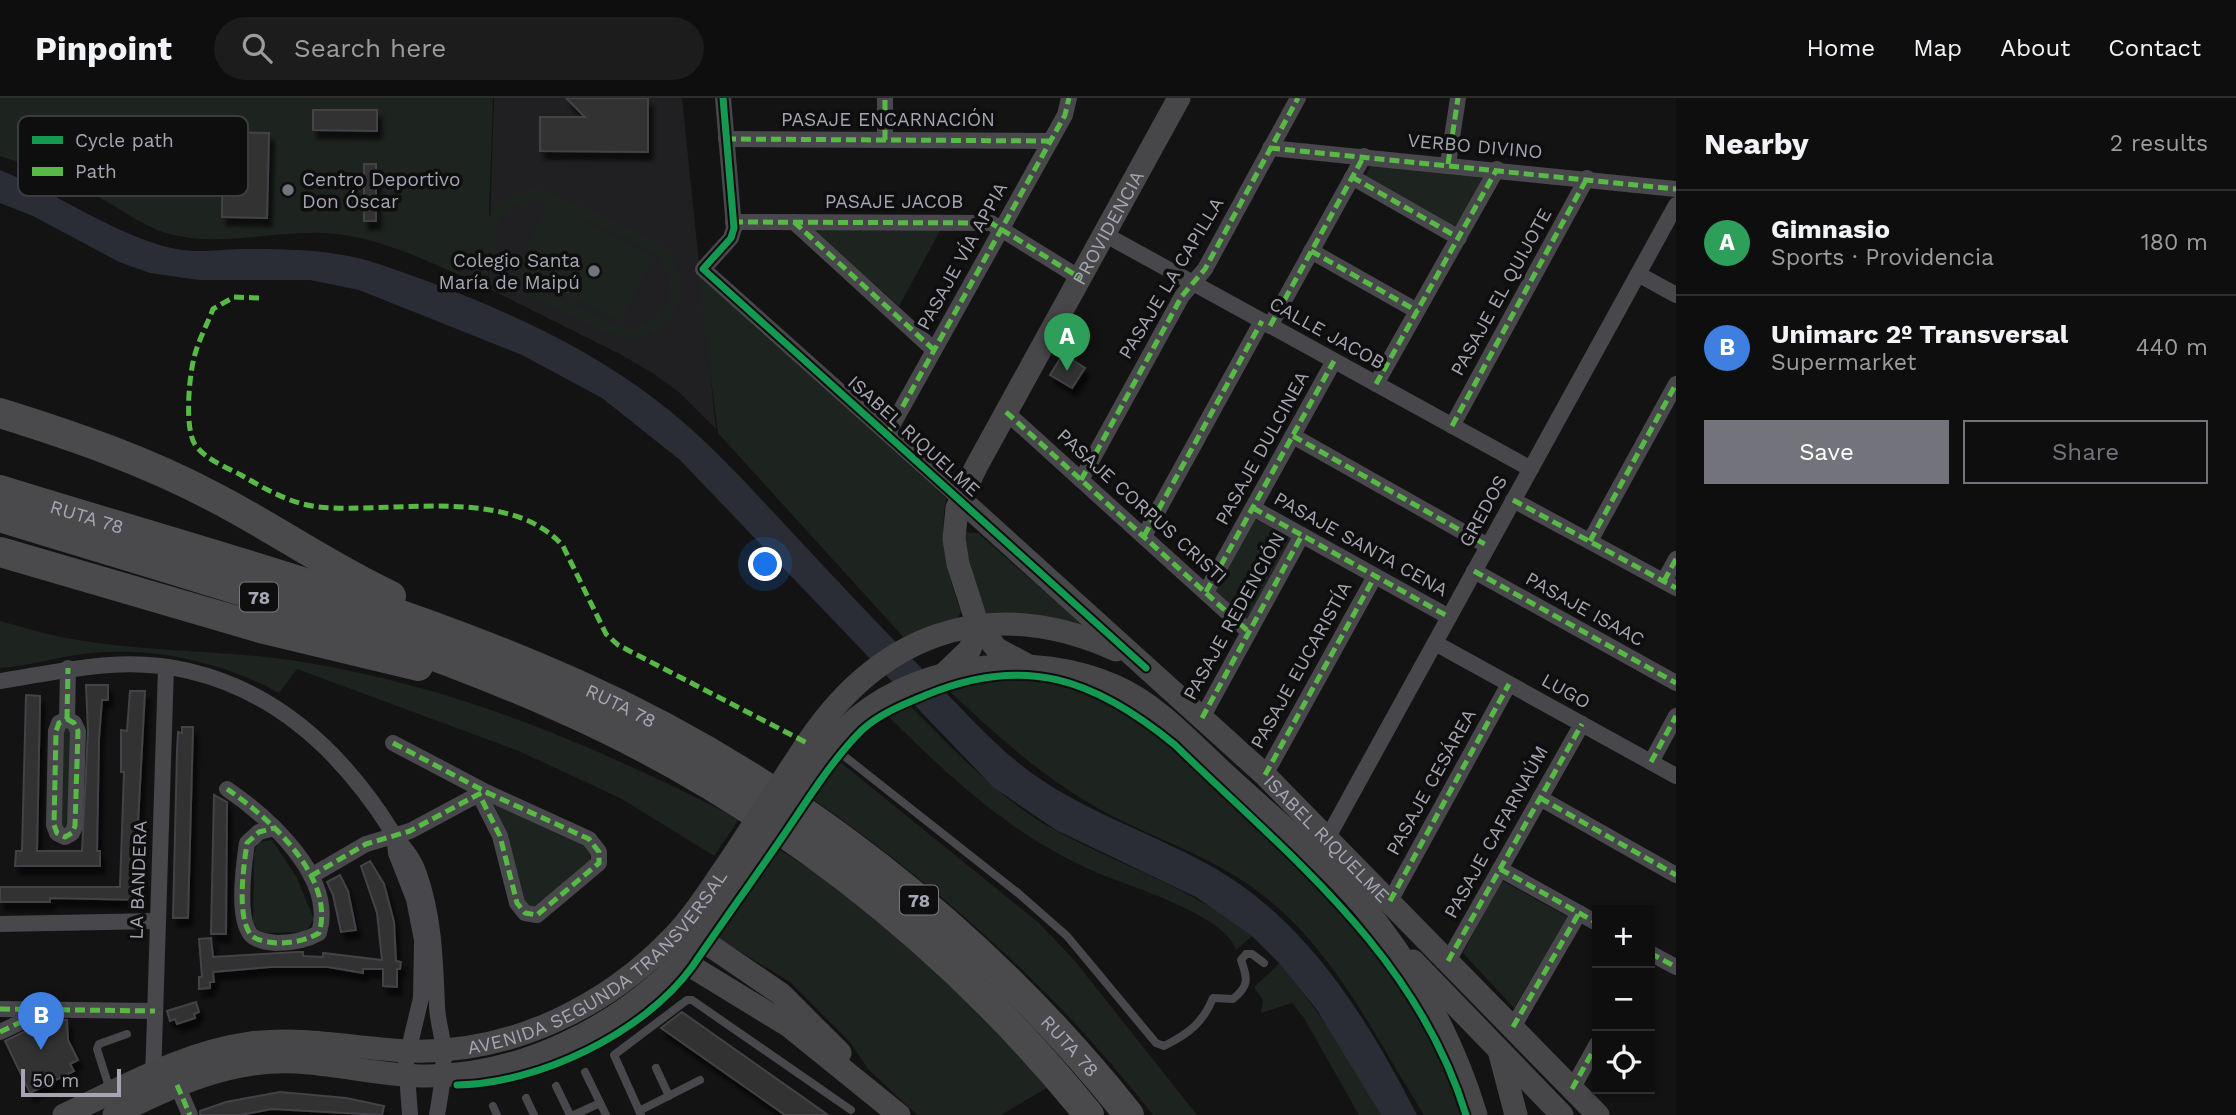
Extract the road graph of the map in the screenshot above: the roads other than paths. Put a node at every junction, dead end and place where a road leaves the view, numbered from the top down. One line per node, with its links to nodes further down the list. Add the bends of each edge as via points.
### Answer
1 (723, 98): 7 (street)
2 (885, 98): 8 (street)
3 (1069, 98): 9 (street, PASAJE VÍA APPIA)
4 (1179, 98): 21 (main road, PROVIDENCIA)
5 (1298, 98): 10 (street, PASAJE LA CAPILLA)
6 (1458, 98): 12 (street)
7 (726, 139): 8 (street, PASAJE ENCARNACIÓN); 18 (street)
8 (885, 140): 9 (street, PASAJE ENCARNACIÓN)
9 (1050, 141): 20 (street, PASAJE VÍA APPIA)
10 (1270, 148): 11 (street, VERBO DIVINO); 26 (street, PASAJE LA CAPILLA, via 1205,268)
11 (1364, 156): 12 (street, VERBO DIVINO); 14 (street)
12 (1448, 164): 13 (street, VERBO DIVINO)
13 (1497, 169): 15 (street, VERBO DIVINO); 22 (street)
14 (1352, 177): 22 (street); 23 (street)
15 (1587, 178): 16 (street, VERBO DIVINO); 36 (street, PASAJE EL QUIJOTE)
16 (1676, 189)
17 (1676, 205): 24 (street, GREDOS)
18 (733, 222): 19 (street, PASAJE JACOB); 37 (street, ISABEL RIQUELME, via 731,238 703,269)
19 (794, 222): 20 (street, PASAJE JACOB, via 985,222); 30 (street)
20 (1001, 229): 25 (street, PASAJE JACOB); 30 (street, PASAJE VÍA APPIA)
21 (1104, 234): 25 (main road, PROVIDENCIA); 26 (street, CALLE JACOB)
22 (1459, 238): 28 (street)
23 (1311, 251): 28 (street); 29 (street)
24 (1638, 274): 27 (street); 39 (street, GREDOS)
25 (1080, 278): 34 (main road, PROVIDENCIA)
26 (1192, 283): 29 (street, CALLE JACOB); 40 (street, PASAJE LA CAPILLA)
27 (1676, 295)
28 (1418, 311): 32 (street)
29 (1266, 323): 31 (street, CALLE JACOB); 46 (street)
30 (934, 350): 37 (street, PASAJE VÍA APPIA)
31 (1334, 361): 32 (street, CALLE JACOB); 38 (street, PASAJE DULCINEA)
32 (1376, 384): 36 (street, CALLE JACOB)
33 (1676, 384): 48 (street)
34 (1006, 412): 40 (street, PASAJE CORPUS CRISTI); 42 (main road, PROVIDENCIA)
35 (0, 413): 60 (highway, via 96,444 172,476 240,510 323,562)
36 (1452, 426): 39 (street, CALLE JACOB)
37 (888, 433): 42 (street, ISABEL RIQUELME)
38 (1293, 436): 44 (street, PASAJE DULCINEA); 49 (street)
39 (1531, 469): 43 (street, GREDOS)
40 (1081, 480): 46 (street, PASAJE CORPUS CRISTI)
41 (0, 490): 60 (highway, RUTA 78 / 78, via 320,589)
42 (960, 499): 57 (main road, PROVIDENCIA, via 955,552); 64 (main road, ISABEL RIQUELME)
43 (1513, 500): 48 (street); 49 (street, GREDOS)
44 (1253, 508): 47 (street, PASAJE SANTA CENA); 55 (street, PASAJE DULCINEA)
45 (0, 517): 69 (highway, RUTA 78 / 78, via 331,619)
46 (1144, 536): 55 (street, PASAJE CORPUS CRISTI)
47 (1302, 536): 53 (street, PASAJE SANTA CENA); 58 (street, PASAJE REDENCIÓN)
48 (1590, 541): 54 (street)
49 (1488, 546): 52 (street, GREDOS)
50 (0, 552): 69 (highway, via 264,629)
51 (1676, 559): 54 (street)
52 (1474, 571): 56 (street, GREDOS); 67 (street, PASAJE ISAAC)
53 (1374, 576): 56 (street, PASAJE SANTA CENA); 78 (street, PASAJE EUCARISTÍA)
54 (1670, 585)
55 (1206, 592): 58 (street, PASAJE CORPUS CRISTI)
56 (1449, 617): 59 (street, GREDOS)
57 (978, 626): 61 (main road, via 997,649); 64 (main road, AVENIDA SEGUNDA TRANSVERSAL, via 1027,625 1066,632 1120,651); 65 (main road, via 970,649); 76 (main road, AVENIDA SEGUNDA TRANSVERSAL, via 916,643 865,674 836,703)
58 (1249, 632): 71 (street, PASAJE REDENCIÓN)
59 (1435, 643): 68 (street, LUGO); 85 (street, GREDOS)
60 (489, 648): 138 (highway, RUTA 78 / 78, via 650,721 733,767 832,832 1001,974)
61 (1030, 666): 65 (main road, AVENIDA SEGUNDA TRANSVERSAL, via 986,667); 95 (main road, AVENIDA SEGUNDA TRANSVERSAL, via 1101,681 1141,700 1283,827)
62 (166, 667): 63 (street, via 125,663); 84 (street, via 229,683 298,722 354,776); 93 (street, LA BANDERA)
63 (68, 668): 66 (street); 72 (street)
64 (1146, 668): 71 (main road, ISABEL RIQUELME)
65 (940, 676): 75 (main road, AVENIDA SEGUNDA TRANSVERSAL, via 885,700 859,717)
66 (0, 681)
67 (1676, 683)
68 (1509, 684): 73 (street, LUGO); 90 (street, PASAJE CESÁREA)
69 (515, 688): 137 (highway, RUTA 78 / 78, via 605,728 688,773 843,876 986,1002)
70 (1676, 716): 77 (street)
71 (1202, 718): 78 (main road, ISABEL RIQUELME)
72 (67, 719): 72 (street, via 56,731 54,825 57,833 65,836 75,827 78,731)
73 (1581, 724): 77 (street, LUGO); 82 (street, PASAJE CAFARNAÚM)
74 (393, 743): 81 (street)
75 (831, 745): 76 (main road, AVENIDA SEGUNDA TRANSVERSAL); 99 (lane, via 1066,936 1156,1043 1164,1046 1190,1033 1213,998 1234,999 1245,989 1248,979 1241,960 1246,954)
76 (808, 759): 86 (main road, AVENIDA SEGUNDA TRANSVERSAL, bridge)
77 (1651, 762): 79 (street, LUGO)
78 (1265, 775): 85 (main road, ISABEL RIQUELME)
79 (1676, 776)
80 (227, 789): 83 (street)
81 (483, 793): 81 (street, via 517,902 525,913 537,915 599,863 599,852 589,839); 84 (street, via 410,831)
82 (1540, 798): 87 (street, PASAJE CAFARNAÚM); 88 (street)
83 (274, 828): 89 (street); 89 (street, via 247,842 242,885 249,933 256,940 307,940 318,933 324,916)
84 (394, 834): 89 (street, via 366,844); 109 (street, via 422,940 421,998); 110 (street, via 410,852 427,899)
85 (1328, 837): 90 (main road, ISABEL RIQUELME)
86 (736, 865): 96 (main road, AVENIDA SEGUNDA TRANSVERSAL); 97 (main road, AVENIDA SEGUNDA TRANSVERSAL, via 698,906)
87 (1500, 869): 91 (street); 100 (street, PASAJE CAFARNAÚM)
88 (1676, 875)
89 (311, 876)
90 (1390, 901): 100 (main road, ISABEL RIQUELME)
91 (1579, 913): 92 (street); 105 (street)
92 (1592, 920)
93 (158, 921): 94 (street); 104 (street, LA BANDERA)
94 (0, 924)
95 (1379, 925): 108 (main road); 139 (main road, via 1439,1023)
96 (699, 938): 97 (main road, AVENIDA SEGUNDA TRANSVERSAL); 121 (main road, via 795,1006)
97 (673, 952): 110 (main road, AVENIDA SEGUNDA TRANSVERSAL, via 565,1017 494,1043); 116 (main road, AVENIDA SEGUNDA TRANSVERSAL, via 627,1008 570,1041 501,1066); 121 (main road, via 772,1015)
98 (1655, 956): 101 (street)
99 (1265, 963)
100 (1454, 967): 105 (main road, ISABEL RIQUELME); 108 (main road)
101 (1676, 967)
102 (0, 1009): 103 (street)
103 (49, 1009): 104 (street); 106 (street)
104 (155, 1011): 114 (street, LA BANDERA)
105 (1513, 1027): 120 (main road, ISABEL RIQUELME)
106 (0, 1032)
107 (127, 1034): 126 (lane, via 99,1044 97,1049 109,1078)
108 (1498, 1050): 140 (main road); 141 (main road)
109 (407, 1051): 110 (main road, AVENIDA SEGUNDA TRANSVERSAL); 114 (main road, AVENIDA SEGUNDA TRANSVERSAL, via 273,1040 211,1050); 115 (street)
110 (443, 1051): 116 (street)
111 (1592, 1053): 120 (street)
112 (656, 1068): 123 (lane)
113 (584, 1072): 125 (lane)
114 (153, 1073): 122 (street, LA BANDERA); 126 (main road, AVENIDA SEGUNDA TRANSVERSAL)
115 (405, 1075): 116 (main road, AVENIDA SEGUNDA TRANSVERSAL); 118 (main road, AVENIDA SEGUNDA TRANSVERSAL, via 316,1063 263,1063); 131 (street)
116 (443, 1075): 132 (street)
117 (700, 1080): 123 (lane)
118 (177, 1085): 122 (main road, AVENIDA SEGUNDA TRANSVERSAL); 130 (street)
119 (556, 1086): 134 (lane)
120 (1573, 1089): 142 (main road, ISABEL RIQUELME)
121 (876, 1095): 136 (main road)
122 (152, 1096): 126 (main road, AVENIDA SEGUNDA TRANSVERSAL)
123 (669, 1096): 128 (lane)
124 (526, 1098): 133 (lane)
125 (600, 1103): 134 (lane); 135 (lane)
126 (113, 1108): 129 (main road, AVENIDA SEGUNDA TRANSVERSAL)
127 (851, 1110): 128 (lane, via 692,1000 679,1003 614,1055)
128 (640, 1113)
129 (64, 1115)
130 (190, 1115)
131 (410, 1115)
132 (437, 1115)
133 (534, 1115)
134 (572, 1115)
135 (606, 1115)
136 (899, 1115)
137 (1089, 1115)
138 (1129, 1115)
139 (1476, 1115)
140 (1516, 1115)
141 (1562, 1115)
142 (1598, 1115)

